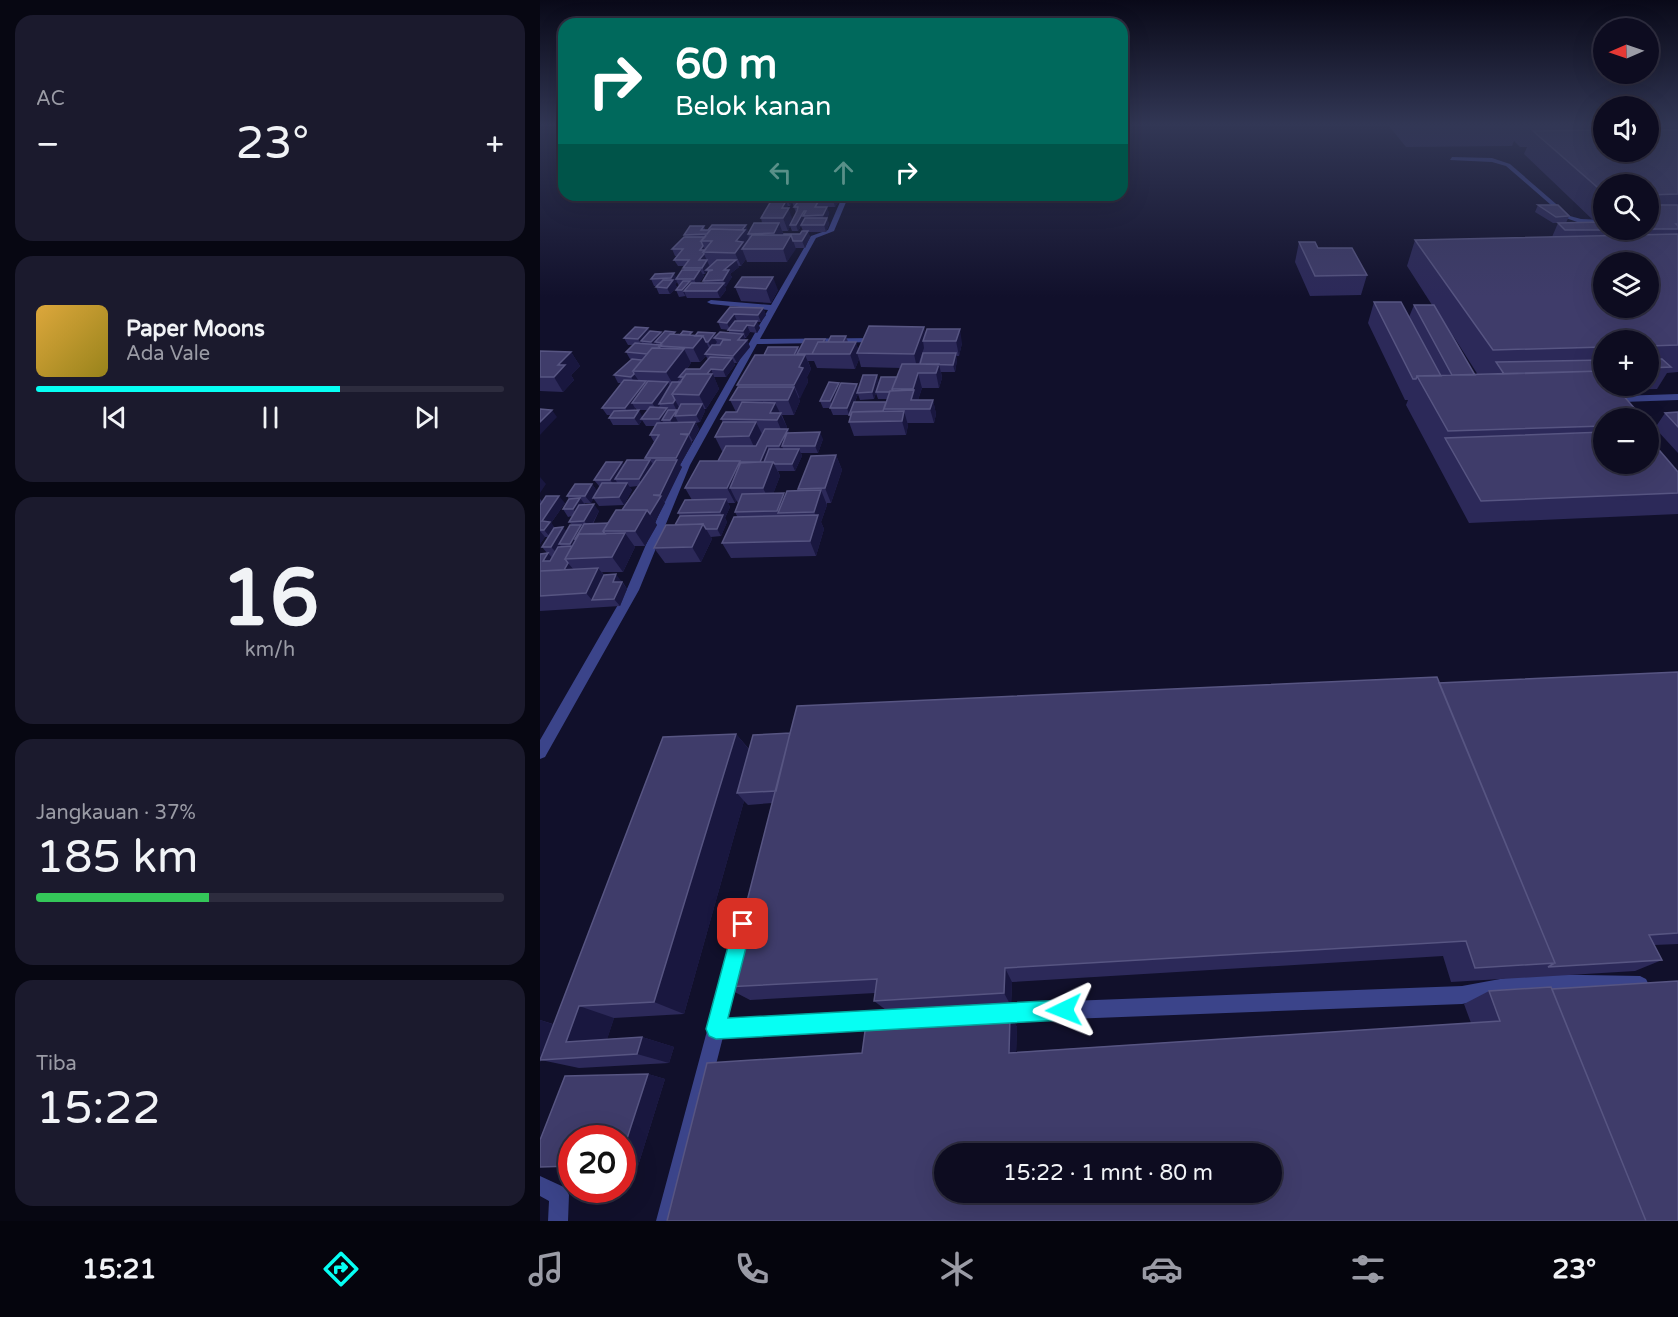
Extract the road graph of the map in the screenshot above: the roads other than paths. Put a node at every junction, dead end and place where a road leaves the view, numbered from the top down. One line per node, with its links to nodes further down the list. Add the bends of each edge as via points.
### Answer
1 (1527, 183): 3 (street, via 1568,217)
2 (844, 201): 5 (street, via 831,231 813,237)
3 (1593, 222)
4 (711, 302): 5 (street)
5 (774, 308): 7 (street)
6 (889, 340): 7 (street)
7 (756, 342): 10 (street, via 685,465 633,590)
8 (1678, 397): 9 (street, via 1620,399)
9 (1618, 408)
10 (540, 752)
11 (735, 956): 13 (street)
12 (1661, 984): 13 (street, via 1528,983 1462,995 1017,1012)
13 (716, 1029): 16 (street)
14 (540, 1186): 15 (street, via 559,1195)
15 (558, 1221)
16 (666, 1221)

